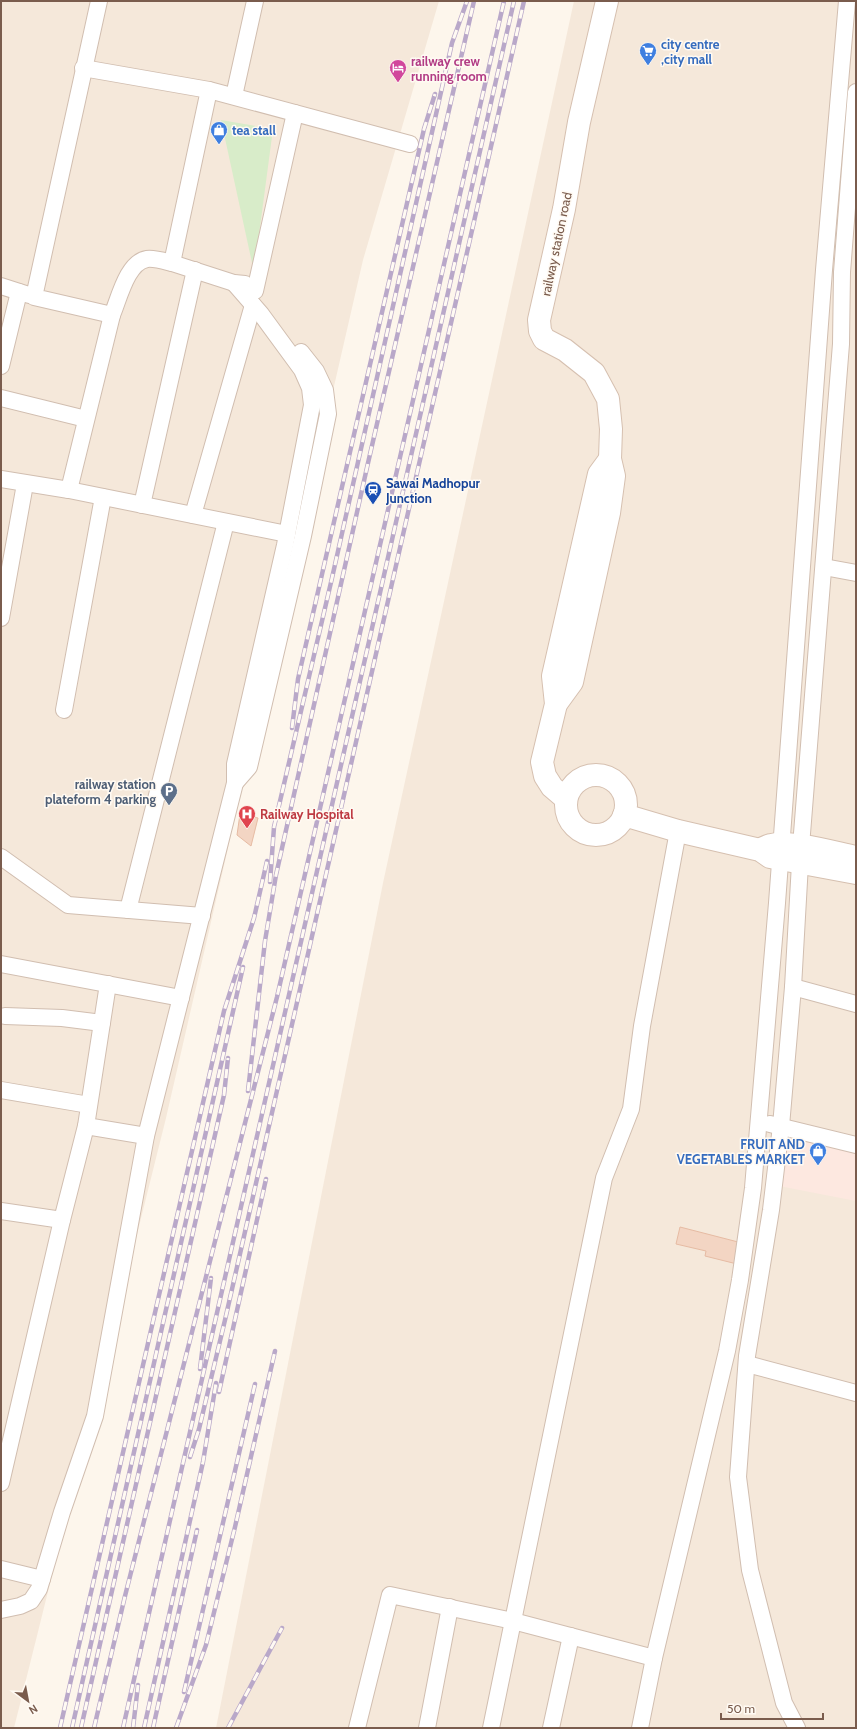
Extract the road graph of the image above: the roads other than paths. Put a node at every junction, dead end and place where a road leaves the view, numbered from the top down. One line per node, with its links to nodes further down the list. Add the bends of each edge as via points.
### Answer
1 (99, 1): 6 (street)
2 (255, 1): 9 (street)
3 (607, 1): 37 (street, railway station road, via 579,122 564,209 539,320 544,339 565,350 594,373 608,399 610,459 614,476 609,513 572,682 556,704 542,762 545,776 552,787)
4 (847, 1): 5 (street)
5 (849, 52): 14 (street)
6 (83, 68): 7 (street); 18 (street)
7 (209, 90): 9 (street); 12 (street)
8 (856, 92): 15 (street)
9 (234, 96): 10 (street)
10 (295, 113): 11 (street); 19 (street)
11 (410, 144)
12 (172, 263): 13 (street); 20 (street, via 147,258 136,263)
13 (195, 270): 19 (street, via 234,283); 28 (street)
14 (824, 270): 15 (street); 40 (street)
15 (849, 273): 32 (street)
16 (1, 286): 17 (street)
17 (19, 292): 18 (street); 21 (street)
18 (34, 297): 20 (street)
19 (254, 298): 29 (street); 31 (street, via 302,370 310,388 312,405 308,431); 36 (street, via 316,371 325,390 328,414 249,767)
20 (112, 316): 23 (street)
21 (1, 366)
22 (1, 398): 23 (street)
23 (86, 419): 26 (street)
24 (1, 479): 25 (street)
25 (25, 484): 26 (street); 34 (street)
26 (70, 490): 27 (street)
27 (103, 497): 28 (street); 35 (street)
28 (142, 505): 29 (street)
29 (193, 515): 30 (street)
30 (226, 522): 31 (street); 44 (street)
31 (287, 534): 36 (street, via 235,764)
32 (824, 567): 33 (street); 40 (street)
33 (856, 573)
34 (1, 618)
35 (64, 710)
36 (235, 784): 45 (street)
37 (566, 799): 38 (street, via 566,809 574,827 588,834 612,831); 38 (street, via 576,782 594,775 604,776 620,787 626,806)
38 (624, 815): 39 (street)
39 (678, 831): 40 (street, via 760,850 771,844); 70 (street, via 642,1026 630,1109 604,1178)
40 (791, 853): 41 (street); 43 (street); 48 (street); 55 (street)
41 (856, 857)
42 (1, 858): 44 (street, via 68,905)
43 (856, 873)
44 (128, 910): 45 (street)
45 (202, 916): 49 (street)
46 (1, 964): 47 (street)
47 (108, 984): 49 (street); 52 (street)
48 (793, 987): 50 (street); 57 (street)
49 (181, 998): 58 (street)
50 (856, 1004)
51 (5, 1016): 52 (street, via 62,1018)
52 (102, 1023): 54 (street)
53 (1, 1090): 54 (street)
54 (89, 1105): 56 (street)
55 (759, 1123): 57 (street); 62 (street, via 753,1188)
56 (86, 1126): 58 (street); 61 (street)
57 (781, 1126): 59 (street); 63 (street, via 772,1210)
58 (146, 1136): 67 (street, via 94,1416)
59 (856, 1145)
60 (1, 1211): 61 (street)
61 (62, 1220): 65 (street)
62 (727, 1351): 63 (street); 72 (street)
63 (747, 1360): 64 (street); 78 (street, via 738,1477 749,1563 784,1703)
64 (856, 1393)
65 (1, 1483)
66 (1, 1569): 67 (street)
67 (42, 1579): 69 (street, via 31,1601)
68 (450, 1607): 70 (street); 73 (street, via 390,1595); 74 (street)
69 (1, 1610)
70 (513, 1621): 71 (street); 75 (street)
71 (571, 1636): 72 (street); 76 (street)
72 (654, 1658): 77 (street)
73 (357, 1728)
74 (427, 1728)
75 (490, 1728)
76 (551, 1728)
77 (640, 1728)
78 (797, 1728)

